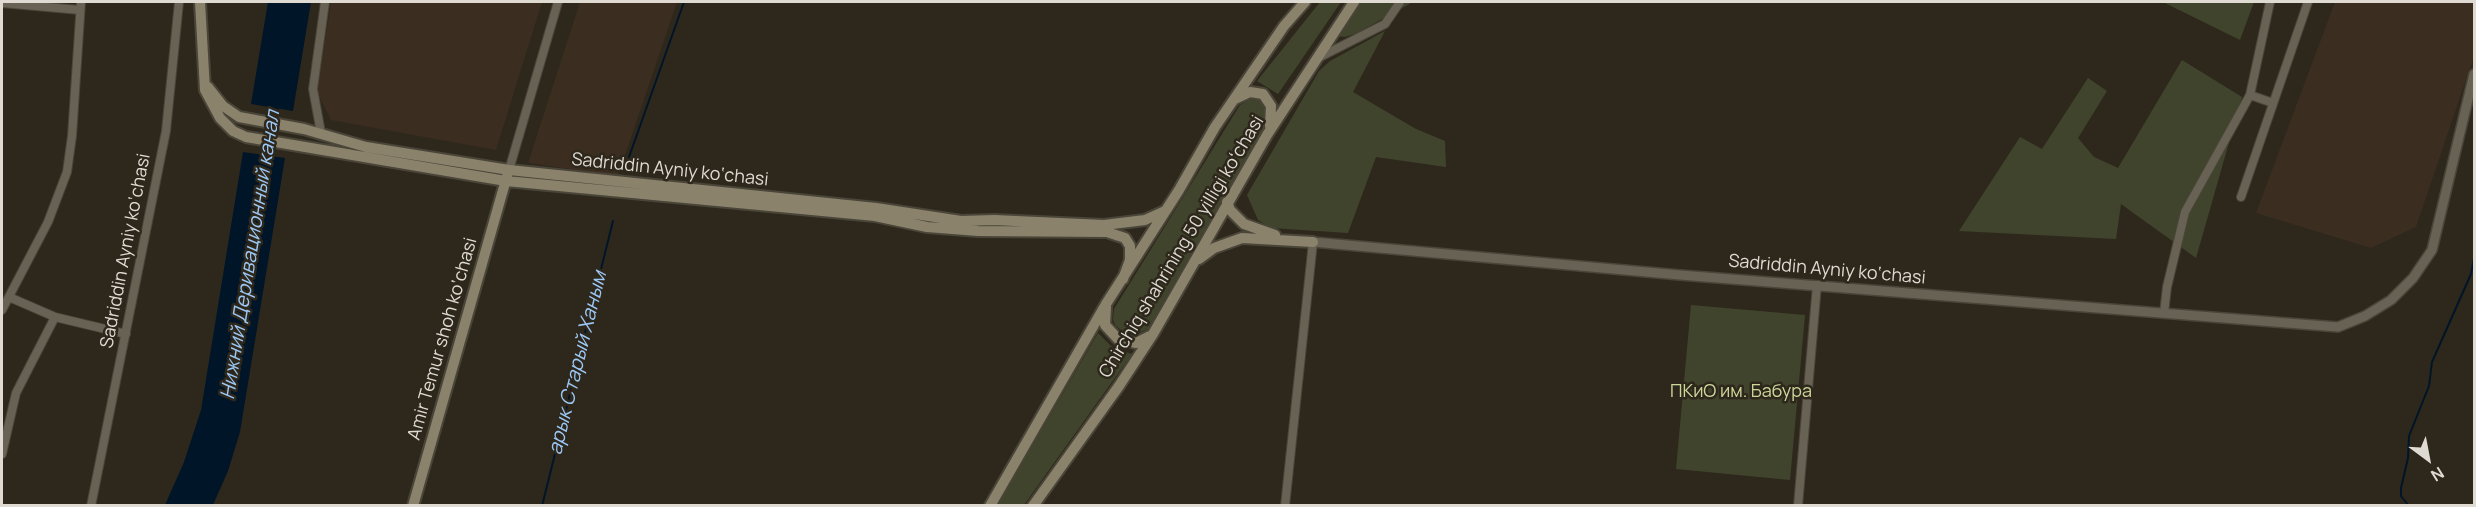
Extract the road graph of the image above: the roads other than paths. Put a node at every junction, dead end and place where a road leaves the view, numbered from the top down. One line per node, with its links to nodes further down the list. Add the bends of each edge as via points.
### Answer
1 (179, 2): 33 (street, Sadriddin Ayniy ko‘chasi, via 166,131)
2 (200, 2): 13 (main road, Sadriddin Ayniy ko‘chasi)
3 (325, 2): 18 (street, via 313,89)
4 (558, 2): 20 (street, Amir Temur shoh ko‘chasi)
5 (1305, 2): 17 (main road, Chirchiq shahrining 50 yilligi koʻchasi)
6 (1354, 2): 12 (main road, Chirchiq shahrining 50 yilligi koʻchasi)
7 (1400, 2): 12 (street, via 1385,24)
8 (2270, 2): 15 (street)
9 (2308, 2): 16 (street)
10 (2, 3): 11 (street)
11 (81, 6): 28 (street, via 67,172 48,222)
12 (1316, 59): 19 (main road, Chirchiq shahrining 50 yilligi koʻchasi)
13 (203, 66): 18 (main road, Sadriddin Ayniy ko‘chasi, via 207,83 234,115); 20 (main road, Sadriddin Ayniy ko‘chasi, via 205,90 214,110 229,128 246,138)
14 (2475, 74): 31 (street, Sadriddin Ayniy ko‘chasi, via 2432,250 2413,278 2391,300 2338,327)
15 (2250, 94): 16 (street); 31 (street, via 2185,212)
16 (2273, 103): 21 (street)
17 (1227, 110): 19 (main road, via 1246,93 1263,94 1272,111); 23 (main road, Chirchiq shahrining 50 yilligi koʻchasi)
18 (321, 133): 20 (main road, Sadriddin Ayniy ko‘chasi, via 366,147)
19 (1267, 135): 22 (main road, Chirchiq shahrining 50 yilligi koʻchasi)
20 (508, 175): 23 (main road, Sadriddin Ayniy ko‘chasi, via 876,208 961,221 1104,225 1145,220); 26 (main road, Sadriddin Ayniy ko‘chasi, via 875,216 927,227 1107,232 1125,238 1130,246); 37 (main road, Amir Temur shoh ko‘chasi)
21 (2241, 197)
22 (1227, 202): 24 (main road, via 1237,218 1254,229); 25 (main road, Chirchiq shahrining 50 yilligi koʻchasi)
23 (1165, 211): 26 (main road, Chirchiq shahrining 50 yilligi koʻchasi)
24 (1313, 242): 25 (main road, via 1235,239 1207,252); 27 (street, Sadriddin Ayniy ko‘chasi); 40 (street)
25 (1191, 268): 34 (main road, Chirchiq shahrining 50 yilligi koʻchasi)
26 (1123, 279): 29 (main road, Chirchiq shahrining 50 yilligi koʻchasi)
27 (1817, 285): 31 (street, Sadriddin Ayniy ko‘chasi); 41 (street)
28 (9, 297): 30 (street); 32 (street)
29 (1106, 304): 34 (main road, via 1105,325 1118,339 1136,343); 38 (main road, Chirchiq shahrining 50 yilligi koʻchasi)
30 (2, 310)
31 (2164, 313)
32 (55, 317): 33 (street); 35 (street, via 16,393)
33 (126, 334): 36 (street, Sadriddin Ayniy ko‘chasi)
34 (1152, 334): 39 (main road, Chirchiq shahrining 50 yilligi koʻchasi)
35 (2, 454)
36 (91, 506)
37 (413, 506)
38 (990, 506)
39 (1033, 506)
40 (1286, 506)
41 (1798, 506)

